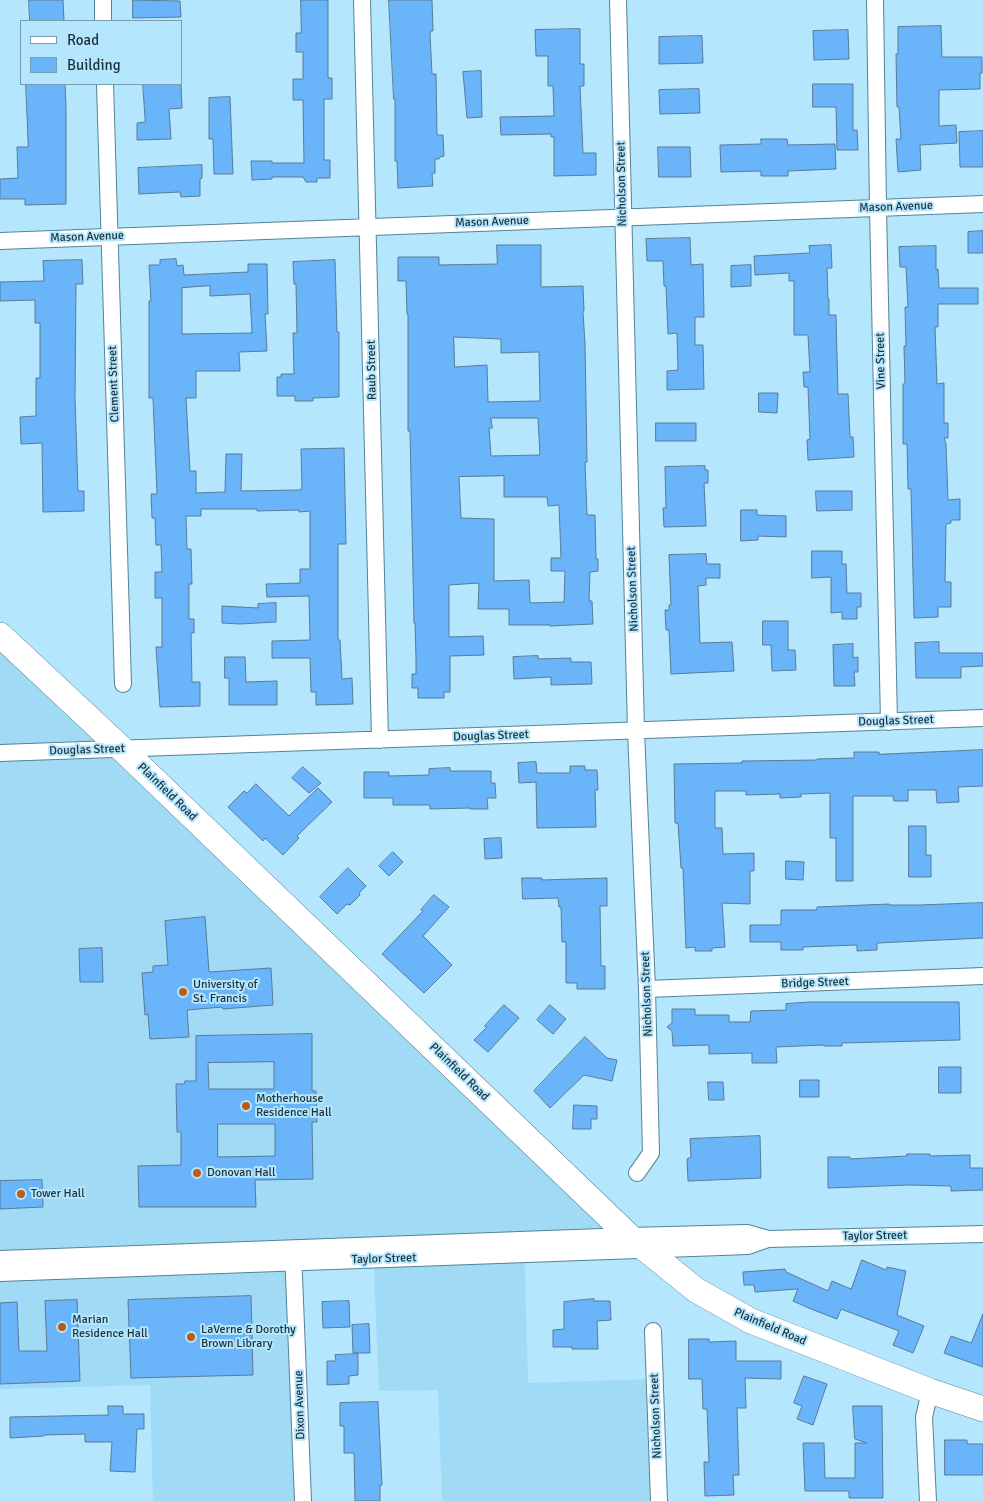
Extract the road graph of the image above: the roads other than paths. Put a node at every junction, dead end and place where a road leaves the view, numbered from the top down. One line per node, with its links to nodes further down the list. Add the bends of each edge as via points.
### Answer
1 (103, 0): 5 (street)
2 (362, 0): 10 (street, Raub Street)
3 (618, 0): 9 (street, Nicholson Street)
4 (875, 0): 8 (street, Vine Street)
5 (104, 20)
6 (105, 85): 11 (street, Clement Street)
7 (983, 204): 8 (street, Mason Avenue)
8 (878, 208): 9 (street, Mason Avenue); 16 (street, Vine Street)
9 (623, 217): 10 (street, Mason Avenue); 17 (street, Nicholson Street)
10 (368, 227): 11 (street, Mason Avenue); 18 (street, Raub Street)
11 (110, 237): 12 (street, Mason Avenue); 14 (street, Clement Street)
12 (0, 241)
13 (0, 635): 19 (main road, Plainfield Road)
14 (123, 684)
15 (983, 718): 16 (street, Douglas Street)
16 (889, 722): 17 (street, Douglas Street)
17 (636, 731): 18 (street, Douglas Street); 22 (street, Nicholson Street)
18 (380, 740): 19 (street, Douglas Street)
19 (122, 749): 20 (street, Douglas Street); 25 (main road, Plainfield Road)
20 (0, 753)
21 (983, 976): 22 (street, Bridge Street)
22 (647, 989): 23 (street, Nicholson Street, via 651,1153)
23 (637, 1173)
24 (983, 1234): 25 (street, Taylor Street, via 768,1239 748,1246)
25 (637, 1243): 26 (street, Taylor Street, via 494,1256); 30 (main road, Plainfield Road, via 696,1290 751,1321)
26 (294, 1256): 27 (street, Taylor Street); 28 (street, Taylor Street); 32 (street, Dixon Avenue)
27 (0, 1259)
28 (0, 1274)
29 (653, 1331): 33 (street, Nicholson Street)
30 (930, 1390): 31 (main road, Plainfield Road); 34 (street, via 924,1417)
31 (983, 1410)
32 (303, 1501)
33 (659, 1501)
34 (928, 1501)

